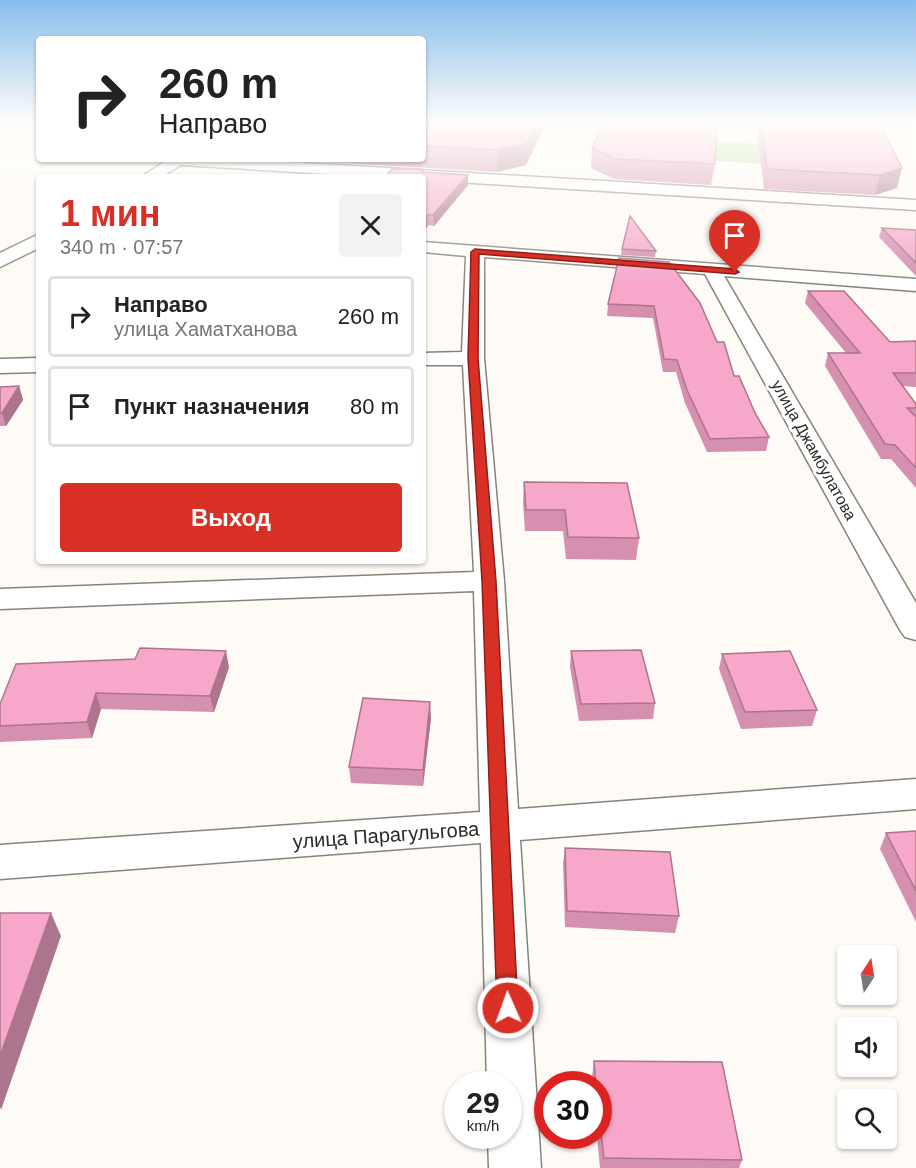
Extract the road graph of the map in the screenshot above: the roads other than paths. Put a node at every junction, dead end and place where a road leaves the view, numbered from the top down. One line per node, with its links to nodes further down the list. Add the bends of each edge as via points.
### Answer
1 (466, 178): 2 (street)
2 (916, 205)
3 (36, 242): 6 (street)
4 (426, 247): 5 (street)
5 (475, 252): 7 (street); 9 (street)
6 (0, 261)
7 (712, 270): 8 (street); 15 (street, улица Джамбулатова)
8 (916, 285)
9 (473, 358): 10 (street); 13 (street)
10 (426, 359)
11 (36, 365): 12 (street)
12 (0, 366)
13 (489, 581): 14 (street); 17 (street)
14 (0, 599)
15 (916, 630)
16 (916, 794): 17 (street, улица Парагульгова)
17 (500, 826): 18 (street, улица Парагульгова); 19 (street)
18 (0, 862)
19 (515, 1168)

